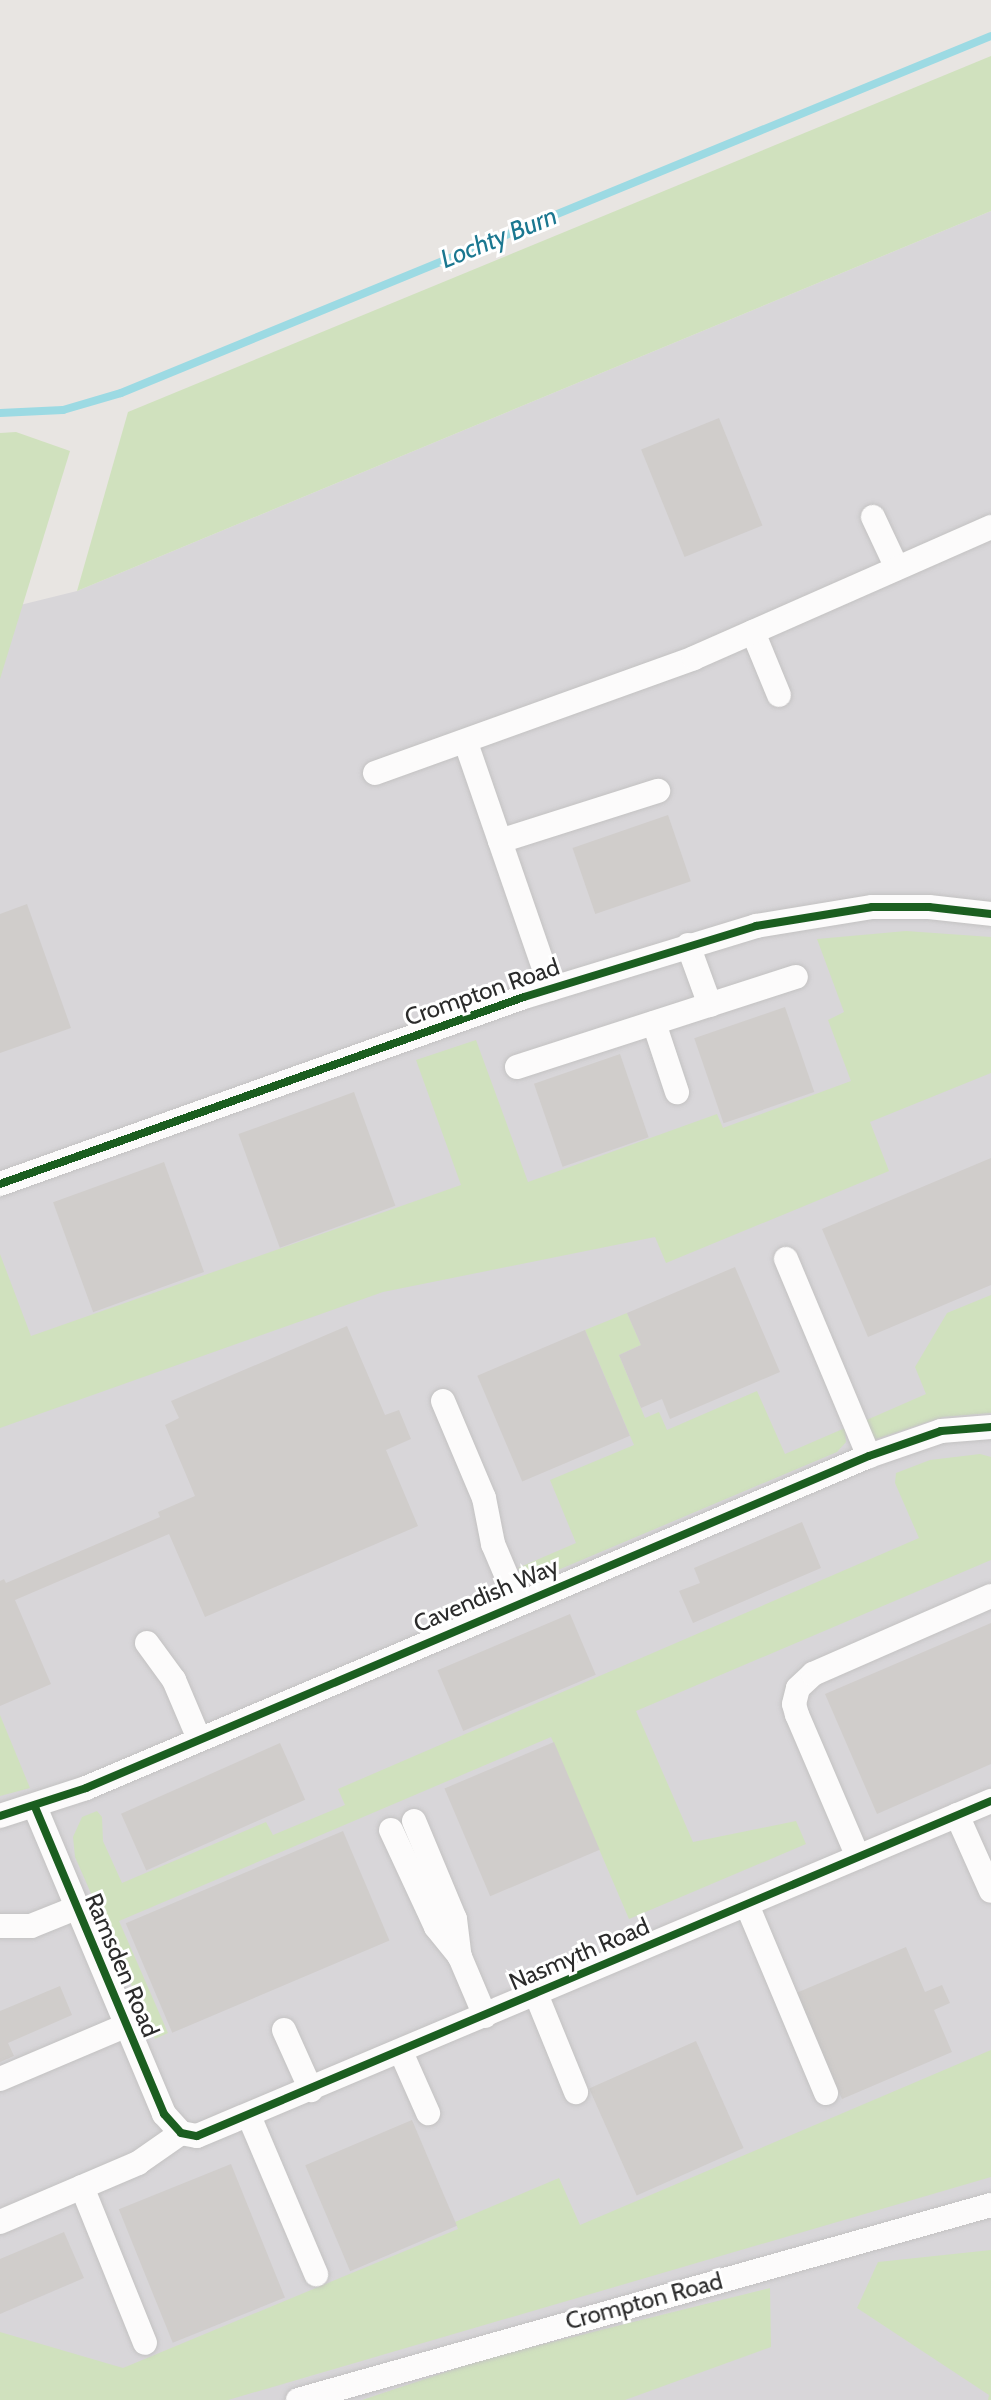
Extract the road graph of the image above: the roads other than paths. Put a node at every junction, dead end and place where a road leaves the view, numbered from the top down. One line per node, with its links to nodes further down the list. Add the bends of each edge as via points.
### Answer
1 (873, 517): 3 (street)
2 (991, 527): 3 (street)
3 (897, 568): 4 (street)
4 (753, 632): 5 (street); 6 (street)
5 (779, 695)
6 (466, 743): 7 (street); 9 (street)
7 (375, 773)
8 (658, 791): 9 (street)
9 (500, 841): 13 (street)
10 (991, 914): 11 (street, Crompton Road, via 872,907 771,923)
11 (688, 945): 13 (street, Crompton Road); 14 (street)
12 (796, 977): 14 (street)
13 (551, 989): 18 (street, Crompton Road)
14 (710, 1005): 15 (street)
15 (654, 1023): 16 (street); 17 (street)
16 (517, 1067)
17 (677, 1092)
18 (0, 1184)
19 (786, 1259): 22 (street)
20 (443, 1401): 24 (street, via 484,1498 493,1544)
21 (991, 1427): 22 (street, Cavendish Way, via 941,1431)
22 (869, 1456): 24 (street, Cavendish Way)
23 (991, 1596): 32 (street, via 813,1674 798,1688 797,1715)
24 (518, 1603): 26 (street, Cavendish Way)
25 (147, 1643): 26 (street, via 174,1680)
26 (199, 1739): 28 (street, Cavendish Way)
27 (991, 1801): 29 (street, Nasmyth Road)
28 (35, 1807): 30 (street, Cavendish Way); 35 (street, Ramsden Road)
29 (957, 1815): 32 (street, Nasmyth Road); 33 (street)
30 (0, 1816)
31 (402, 1826): 38 (street, via 436,1927 460,1957)
32 (858, 1857): 34 (street, Nasmyth Road)
33 (991, 1891)
34 (747, 1905): 37 (street, Nasmyth Road); 45 (street)
35 (76, 1908): 36 (street, via 31,1926); 39 (street, Ramsden Road)
36 (0, 1926)
37 (536, 1994): 38 (street, Nasmyth Road); 44 (street)
38 (485, 2016): 41 (street, Nasmyth Road)
39 (125, 2026): 42 (street); 48 (street, Ramsden Road, via 166,2119)
40 (284, 2030): 43 (street)
41 (401, 2052): 43 (street, Nasmyth Road); 46 (street)
42 (0, 2079)
43 (311, 2090): 47 (street, Nasmyth Road)
44 (576, 2092)
45 (826, 2093)
46 (428, 2113)
47 (249, 2116): 48 (street, Nasmyth Road, via 203,2135); 52 (street)
48 (181, 2133): 49 (street, Nasmyth Road, via 138,2163)
49 (82, 2187): 51 (street, Nasmyth Road); 53 (street)
50 (991, 2205): 54 (street, Crompton Road)
51 (0, 2222)
52 (316, 2274)
53 (145, 2343)
54 (298, 2400)

